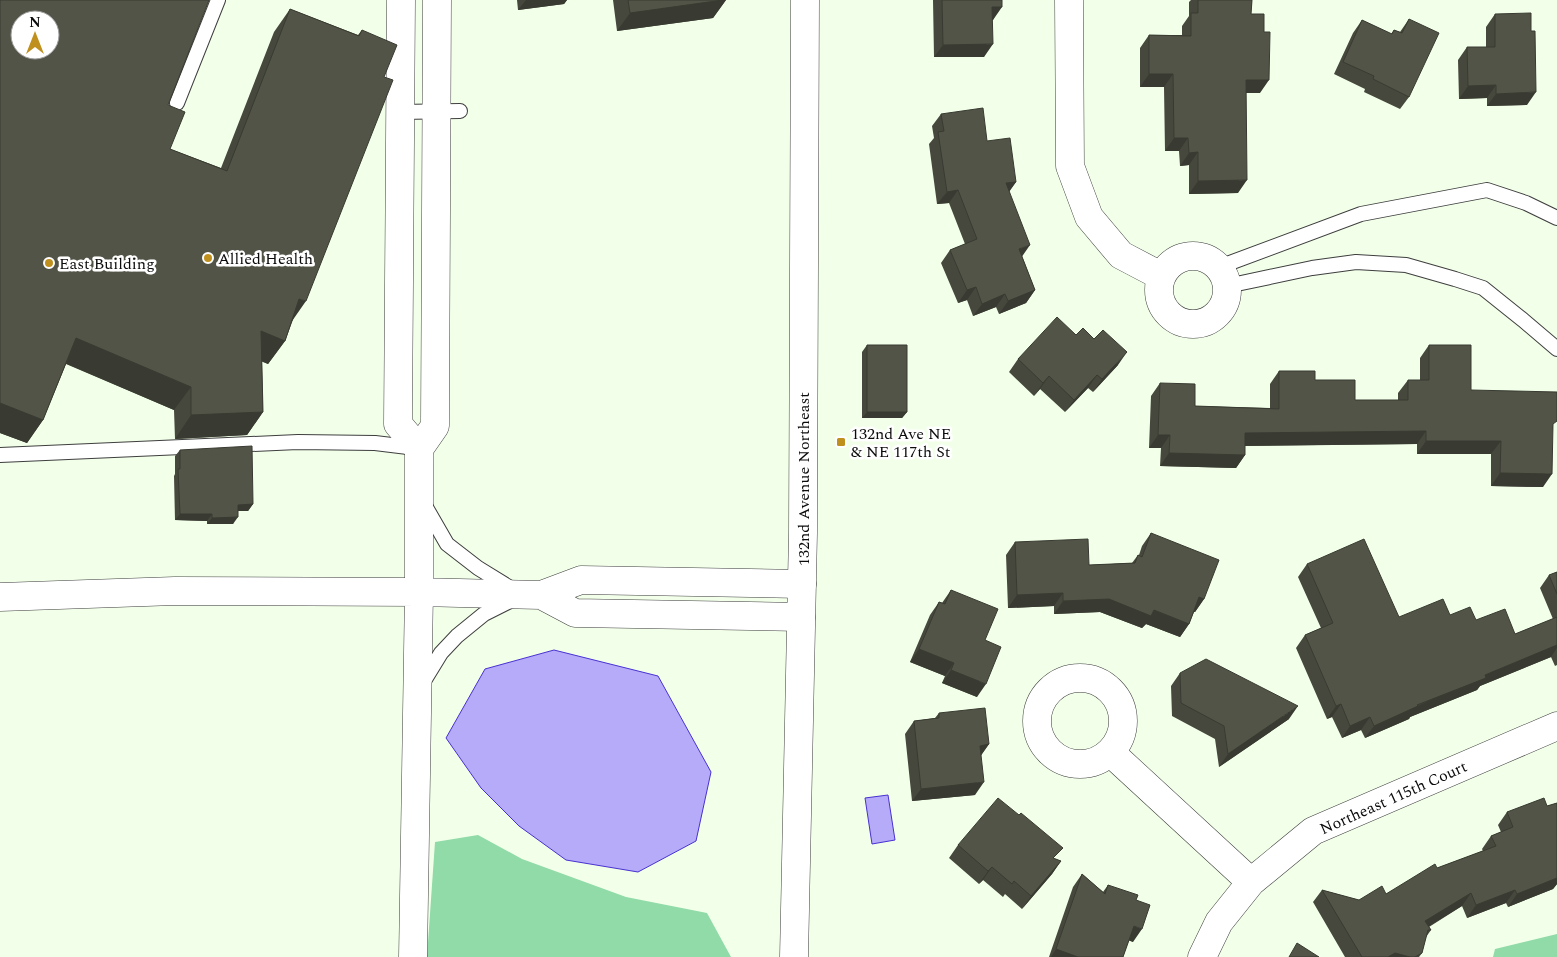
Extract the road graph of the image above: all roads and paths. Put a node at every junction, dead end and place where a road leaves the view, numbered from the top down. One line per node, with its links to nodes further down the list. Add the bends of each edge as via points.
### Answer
1 (218, 0): 6 (lane)
2 (401, 0): 8 (street)
3 (438, 0): 7 (street)
4 (805, 0): 16 (street, 132nd Avenue Northeast)
5 (1069, 0): 10 (street, via 1070,166 1089,217 1121,255)
6 (177, 103)
7 (449, 111): 8 (lane); 13 (street, via 435,426)
8 (400, 112): 13 (street, via 398,424)
9 (1557, 218): 11 (lane, via 1487,190 1361,214)
10 (1161, 276): 11 (street, via 1169,264 1194,255 1208,259); 11 (street, via 1158,288 1160,302 1167,314 1178,322 1191,325 1205,323 1224,305 1228,292)
11 (1223, 276): 12 (lane, via 1356,262 1406,266 1483,288)
12 (1557, 349)
13 (419, 448): 14 (lane, via 375,443 298,442); 15 (street)
14 (0, 455)
15 (419, 495): 17 (street); 18 (lane, via 447,544 478,568)
16 (802, 584): 18 (street, via 581,580); 20 (street, 132nd Avenue Northeast)
17 (419, 592): 18 (street); 19 (street, via 175,591); 21 (street)
18 (531, 595): 20 (street, via 575,612); 21 (lane, via 484,614 441,653)
19 (0, 597)
20 (801, 617): 26 (street, 132nd Avenue Northeast)
21 (417, 691): 25 (street)
22 (1557, 726): 24 (street, Northeast 115th Court, via 1313,831)
23 (1110, 752): 24 (street)
24 (1251, 882): 27 (street, Northeast 115th Court, via 1219,922)
25 (412, 957)
26 (794, 957)
27 (1202, 957)

